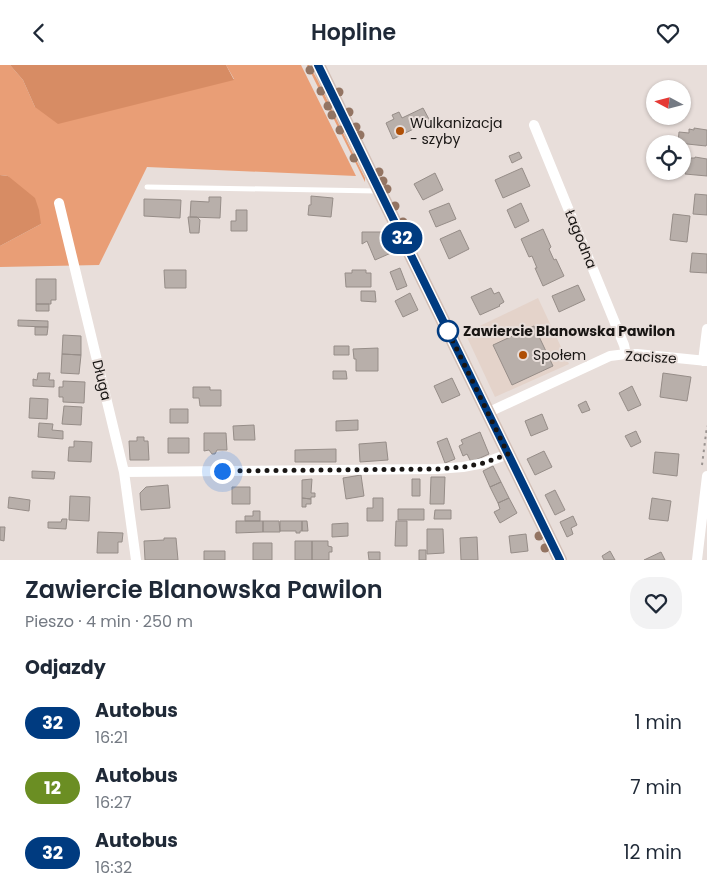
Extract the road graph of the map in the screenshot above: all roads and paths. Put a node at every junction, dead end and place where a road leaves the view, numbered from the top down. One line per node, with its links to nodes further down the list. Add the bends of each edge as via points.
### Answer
1 (318, 65): 4 (street)
2 (534, 125): 7 (street, Łagodna)
3 (147, 187): 4 (lane)
4 (380, 191): 9 (street)
5 (58, 203): 11 (street, Długa)
6 (707, 329): 8 (street)
7 (626, 354): 8 (street, Zacisze); 9 (street, Zacisze, via 610,356)
8 (705, 361)
9 (488, 413): 10 (street)
10 (508, 454): 11 (street, via 484,463 438,469); 14 (street)
11 (124, 472): 13 (street, Długa)
12 (707, 476): 15 (street)
13 (136, 560)
14 (560, 560)
15 (697, 560)

